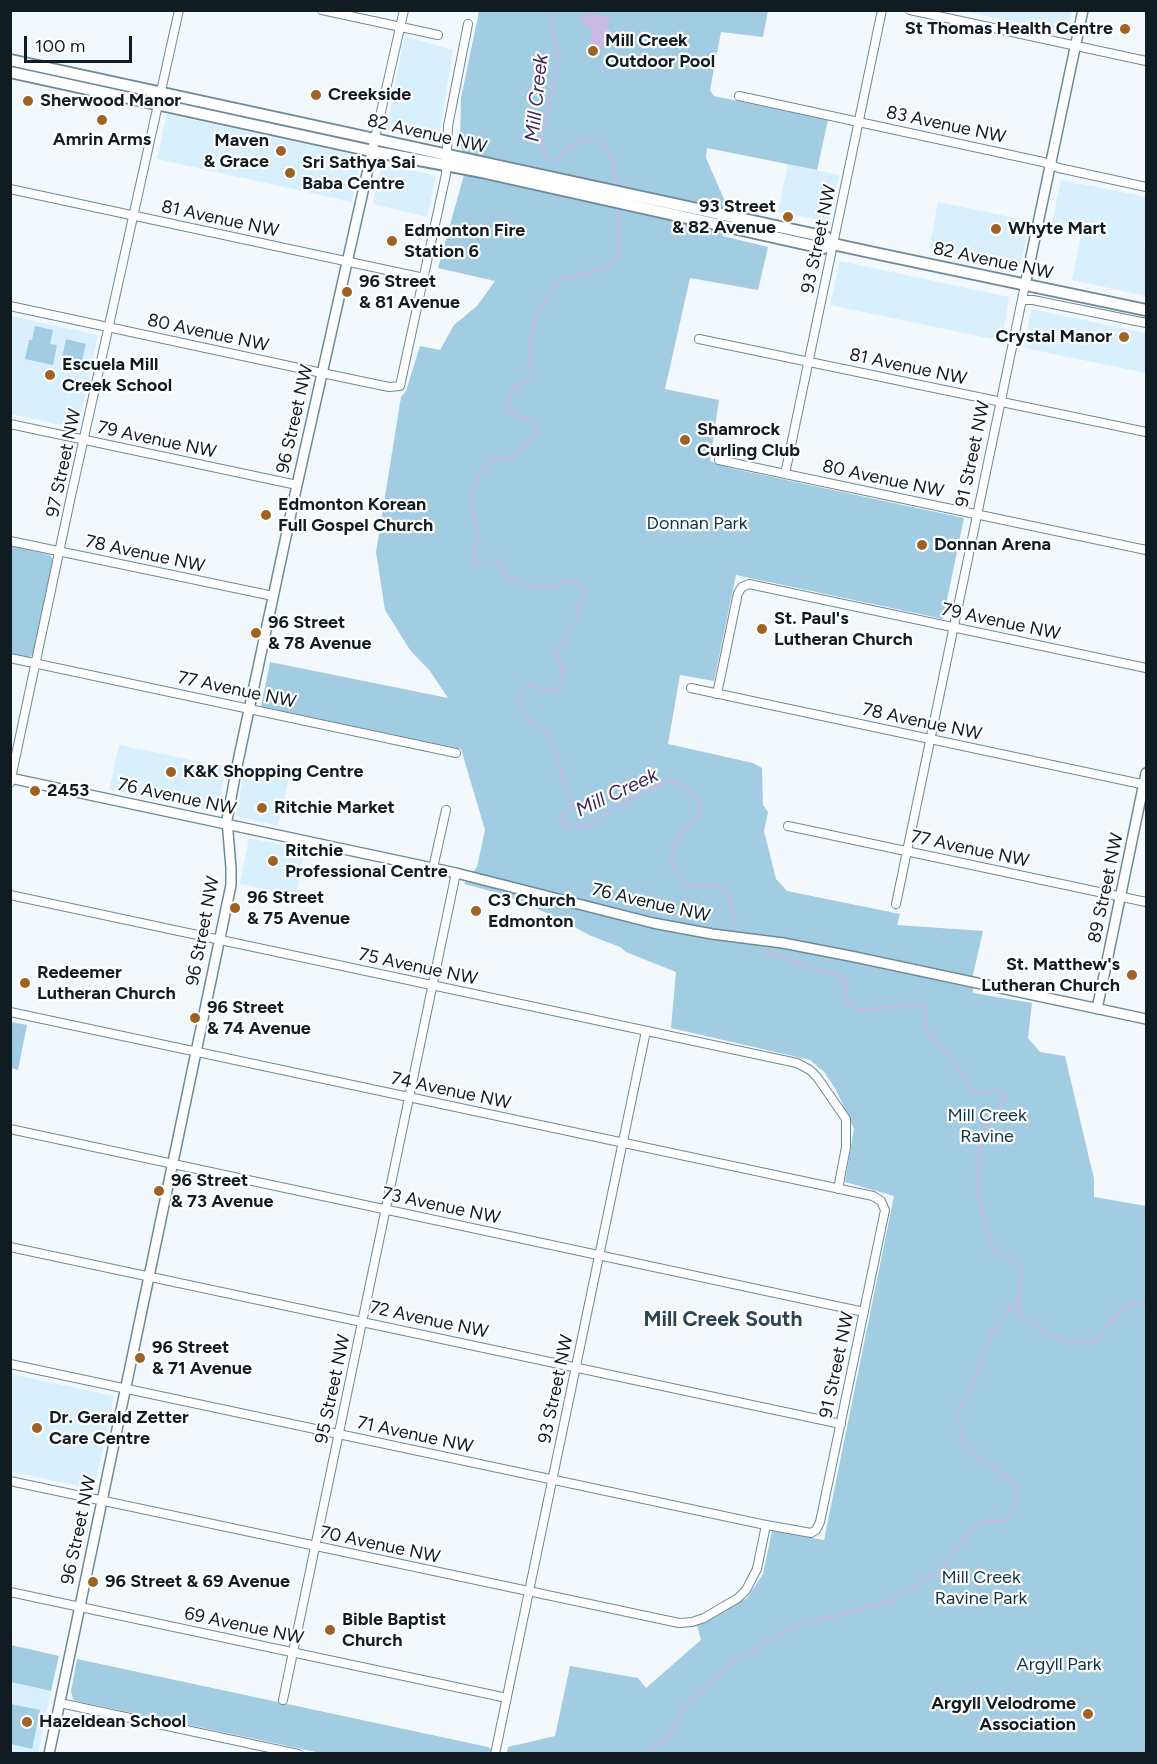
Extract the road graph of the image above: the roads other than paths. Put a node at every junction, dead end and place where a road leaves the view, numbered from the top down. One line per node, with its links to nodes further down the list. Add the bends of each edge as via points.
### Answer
1 (179, 10): 14 (street, 97 Street NW)
2 (322, 10): 8 (street)
3 (404, 10): 8 (street, 96 Street NW)
4 (882, 10): 17 (street, 93 Street NW)
5 (910, 10): 10 (street)
6 (1083, 10): 10 (street, 91 Street NW)
7 (468, 24): 20 (street, via 453,94)
8 (400, 27): 9 (street); 18 (street, 96 Street NW)
9 (438, 35)
10 (1076, 46): 12 (street); 21 (street, 91 Street NW)
11 (10, 60): 14 (main road, 82 Avenue NW)
12 (1146, 61)
13 (10, 72): 16 (main road, 82 Avenue NW)
14 (161, 92): 16 (street, 97 Street NW); 18 (main road, 82 Avenue NW)
15 (739, 96): 17 (street, 83 Avenue NW)
16 (159, 104): 19 (main road, 82 Avenue NW); 24 (street, 97 Street NW)
17 (859, 122): 21 (street, 83 Avenue NW); 25 (street, 93 Street NW)
18 (375, 138): 19 (street, 96 Street NW); 20 (main road, 82 Avenue NW)
19 (372, 151): 20 (main road, 82 Avenue NW); 26 (street, 96 Street NW)
20 (446, 160): 25 (main road, 82 Avenue NW, via 731,221 823,248); 27 (street)
21 (1051, 165): 22 (street, 83 Avenue NW); 28 (street, 91 Street NW)
22 (1146, 187)
23 (10, 189): 24 (street, 81 Avenue NW)
24 (134, 216): 26 (street, 81 Avenue NW); 33 (street, 97 Street NW)
25 (833, 244): 28 (main road, 82 Avenue NW); 35 (street, 93 Street NW)
26 (348, 261): 27 (street, 81 Avenue NW); 36 (street, 96 Street NW)
27 (424, 278): 36 (street, 80 Avenue NW, via 400,386)
28 (1025, 285): 29 (street, 91 Street NW); 31 (main road, 82 Avenue NW)
29 (1022, 300): 32 (street, 82 Avenue NW); 37 (street, 91 Street NW)
30 (10, 306): 33 (street, 80 Avenue NW)
31 (1146, 310)
32 (1146, 323)
33 (109, 327): 36 (street, 80 Avenue NW); 40 (street, 97 Street NW)
34 (699, 339): 35 (street, 81 Avenue NW)
35 (809, 362): 37 (street, 81 Avenue NW); 42 (street, 93 Street NW)
36 (322, 373): 43 (street, 96 Street NW)
37 (1001, 402): 39 (street, 81 Avenue NW); 44 (street, 91 Street NW)
38 (10, 424): 40 (street, 79 Avenue NW)
39 (1146, 432)
40 (84, 439): 43 (street, 79 Avenue NW); 47 (street, 97 Street NW)
41 (719, 460): 42 (street, 80 Avenue NW)
42 (785, 474): 44 (street, 80 Avenue NW)
43 (297, 485): 48 (street, 96 Street NW)
44 (977, 515): 46 (street, 80 Avenue NW); 49 (street, 91 Street NW)
45 (10, 541): 47 (street, 78 Avenue NW)
46 (1146, 550)
47 (60, 552): 48 (street, 78 Avenue NW); 51 (street, 97 Street NW)
48 (273, 597): 55 (street, 96 Street NW)
49 (954, 627): 52 (street, 79 Avenue NW); 54 (street, 79 Avenue NW, via 744,586 738,592); 56 (street, 91 Street NW)
50 (10, 658): 51 (street, 77 Avenue NW)
51 (36, 664): 55 (street, 77 Avenue NW); 59 (street, 97 Street NW)
52 (1146, 668)
53 (691, 688): 54 (street, 78 Avenue NW)
54 (717, 694): 56 (street, 78 Avenue NW)
55 (249, 708): 57 (street, 77 Avenue NW); 62 (street, 96 Street NW)
56 (931, 739): 60 (street, 78 Avenue NW); 64 (street, 91 Street NW)
57 (456, 753)
58 (1146, 773): 60 (street, 89 Street NW)
59 (11, 780): 62 (street, 76 Avenue NW)
60 (1145, 784): 68 (street, 89 Street NW)
61 (446, 810): 65 (street)
62 (227, 824): 65 (street, 76 Avenue NW); 71 (street, 96 Street NW, via 231,879)
63 (788, 825): 64 (street, 77 Avenue NW)
64 (907, 851): 68 (street, 77 Avenue NW); 70 (street, 91 Street NW)
65 (433, 868): 66 (street, 76 Avenue NW)
66 (456, 873): 72 (street, 95 Street NW); 73 (street, 76 Avenue NW, via 669,926 855,957)
67 (10, 895): 71 (street, 75 Avenue NW)
68 (1121, 896): 69 (street, 77 Avenue NW); 73 (street, 89 Street NW)
69 (1146, 902)
70 (896, 904)
71 (219, 940): 72 (street, 75 Avenue NW); 77 (street, 96 Street NW)
72 (432, 985): 76 (street, 75 Avenue NW); 78 (street, 95 Street NW)
73 (1097, 1009): 75 (street, 76 Avenue NW)
74 (10, 1012): 77 (street, 74 Avenue NW)
75 (1146, 1019)
76 (646, 1031): 80 (street, 93 Street NW); 82 (street, 75 Avenue NW, via 806,1067 847,1123)
77 (195, 1052): 78 (street, 74 Avenue NW); 81 (street, 96 Street NW)
78 (409, 1097): 80 (street, 74 Avenue NW); 84 (street, 95 Street NW)
79 (10, 1130): 81 (street, 73 Avenue NW)
80 (623, 1143): 82 (street, 74 Avenue NW); 86 (street, 93 Street NW)
81 (172, 1165): 84 (street, 73 Avenue NW); 87 (street, 96 Street NW)
82 (838, 1189): 83 (street, 74 Avenue NW, via 876,1197)
83 (883, 1203): 88 (street, 91 Street NW, via 885,1217)
84 (385, 1210): 86 (street, 73 Avenue NW); 89 (street, 95 Street NW)
85 (10, 1247): 87 (street, 72 Avenue NW)
86 (599, 1255): 88 (street, 73 Avenue NW); 91 (street, 93 Street NW)
87 (149, 1277): 89 (street, 72 Avenue NW); 92 (street, 96 Street NW)
88 (864, 1312): 93 (street, 91 Street NW)
89 (362, 1321): 91 (street, 72 Avenue NW); 94 (street, 95 Street NW)
90 (10, 1364): 92 (street, 71 Avenue NW)
91 (576, 1367): 93 (street, 72 Avenue NW); 95 (street, 93 Street NW)
92 (125, 1389): 94 (street, 71 Avenue NW); 97 (street, 96 Street NW)
93 (841, 1424): 99 (street, 91 Street NW, via 820,1522)
94 (339, 1434): 95 (street, 71 Avenue NW); 100 (street, 95 Street NW)
95 (552, 1479): 98 (street, 71 Avenue NW); 102 (street, 93 Street NW)
96 (10, 1481): 97 (street, 70 Avenue NW)
97 (102, 1501): 100 (street, 70 Avenue NW); 103 (street, 96 Street NW)
98 (766, 1525): 99 (street, 71 Avenue NW); 102 (street, 70 Avenue NW, via 755,1577 746,1590 692,1622 679,1623)
99 (813, 1532)
100 (315, 1546): 102 (street, 70 Avenue NW); 104 (street, 95 Street NW)
101 (10, 1592): 103 (street, 69 Avenue NW)
102 (529, 1592): 105 (street, 93 Street NW)
103 (80, 1607): 104 (street, 69 Avenue NW); 107 (street, 96 Street NW)
104 (293, 1652): 105 (street, 69 Avenue NW); 106 (street, 95 Street NW)
105 (507, 1698): 110 (street, 93 Street NW)
106 (283, 1700)
107 (60, 1703): 108 (street, 96 Street NW); 109 (street)
108 (49, 1754)
109 (298, 1754)
110 (495, 1754)

